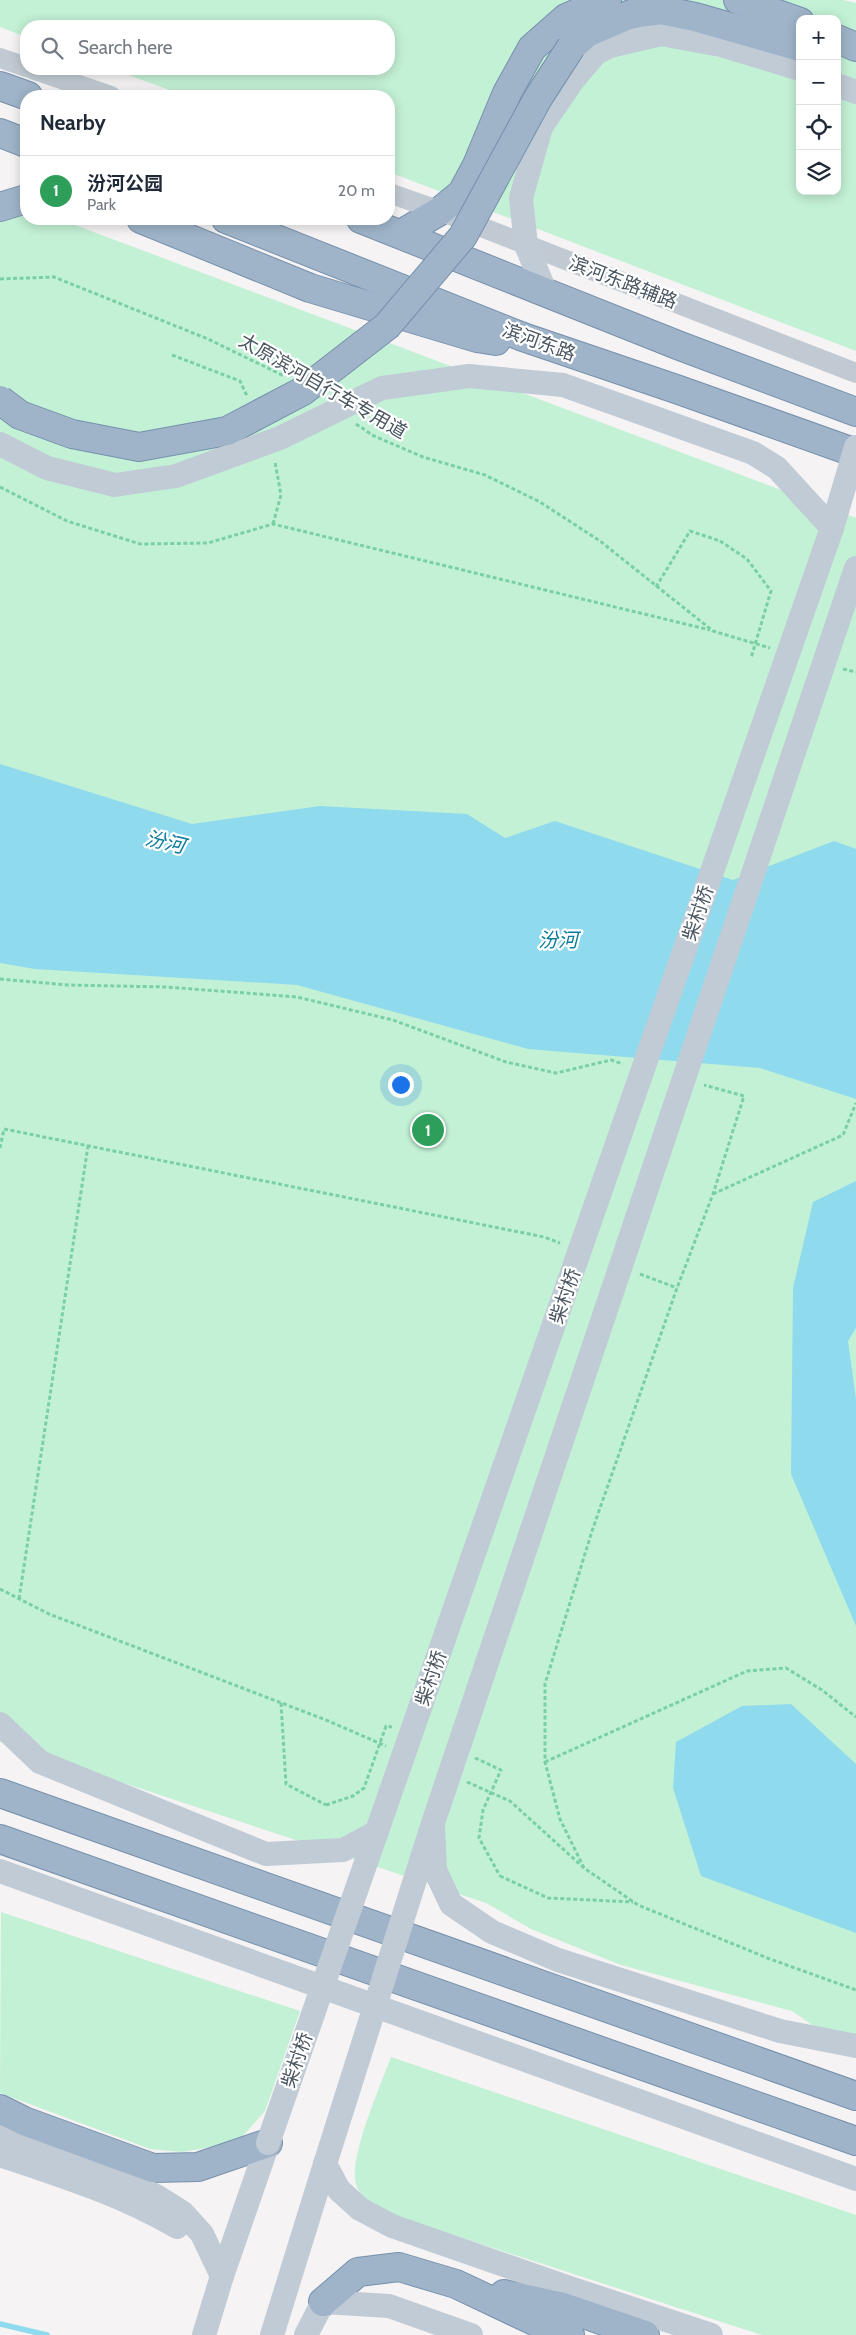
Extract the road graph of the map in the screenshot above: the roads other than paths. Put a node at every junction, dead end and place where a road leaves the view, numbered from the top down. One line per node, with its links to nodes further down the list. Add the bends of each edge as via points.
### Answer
1 (607, 0): 23 (highway, via 566,18 532,48 506,93 462,193)
2 (738, 0): 3 (highway)
3 (796, 21)
4 (841, 41): 6 (highway)
5 (796, 46): 32 (highway, bridge, via 661,10 631,14 587,33 571,47 538,98 464,236 387,326 303,391 227,431 139,447 72,434 20,415)
6 (856, 47)
7 (841, 57): 9 (highway)
8 (0, 58): 10 (street)
9 (856, 58)
10 (20, 65)
11 (796, 68): 28 (main road, via 721,44 661,34 610,46 596,53 572,80 541,127 521,198)
12 (50, 75): 15 (street)
13 (0, 86): 17 (highway)
14 (841, 86): 16 (main road)
15 (93, 90)
16 (856, 92)
17 (20, 93)
18 (0, 133): 19 (highway)
19 (20, 141)
20 (395, 195): 23 (street, 滨河东路辅路)
21 (20, 201): 22 (highway)
22 (0, 207)
23 (440, 211): 27 (highway); 28 (street, 滨河东路辅路)
24 (156, 225): 30 (highway, via 310,288 477,338)
25 (241, 225): 30 (highway, 滨河东路)
26 (377, 225): 27 (highway)
27 (400, 234): 29 (highway)
28 (526, 245): 29 (main road); 31 (street, 滨河东路辅路)
29 (546, 293): 33 (highway)
30 (567, 352): 36 (highway, 滨河东路)
31 (856, 373)
32 (0, 400)
33 (856, 412)
34 (0, 444): 37 (main road, bridge, via 47,468 115,485 176,476 280,438 382,388 470,376 563,385 753,453 777,468)
35 (856, 447): 37 (main road, 柴村桥, bridge)
36 (856, 453)
37 (832, 528): 45 (main road, 柴村桥, bridge)
38 (856, 568): 39 (main road, bridge)
39 (851, 593): 44 (main road, bridge)
40 (0, 1724): 45 (main road, via 40,1762 266,1854 342,1850)
41 (0, 1779): 43 (main road)
42 (0, 1793): 43 (highway)
43 (55, 1813): 49 (highway)
44 (433, 1823): 48 (main road, via 435,1870 451,1904 492,1932 558,1960 780,2032); 55 (main road, bridge)
45 (377, 1832): 53 (main road, 柴村桥, bridge)
46 (5, 1848): 52 (highway)
47 (0, 1871): 56 (main road)
48 (856, 2046)
49 (856, 2096)
50 (0, 2109): 53 (highway, via 24,2121 153,2168 198,2167)
51 (0, 2132): 57 (main road, via 65,2161 122,2179 183,2213 202,2234)
52 (856, 2141)
53 (268, 2143): 57 (main road, 柴村桥)
54 (0, 2156): 57 (main road, via 46,2170 151,2212 185,2232)
55 (325, 2164): 61 (main road); 66 (main road, via 339,2190 360,2209 392,2226)
56 (856, 2178)
57 (222, 2276): 60 (main road, 柴村桥)
58 (456, 2284): 59 (highway, via 399,2267 358,2272); 64 (highway); 65 (highway, via 563,2307)
59 (323, 2302): 62 (main road); 63 (main road, via 389,2306)
60 (204, 2335)
61 (272, 2335)
62 (306, 2335)
63 (471, 2335)
64 (570, 2335)
65 (646, 2335)
66 (711, 2335)

